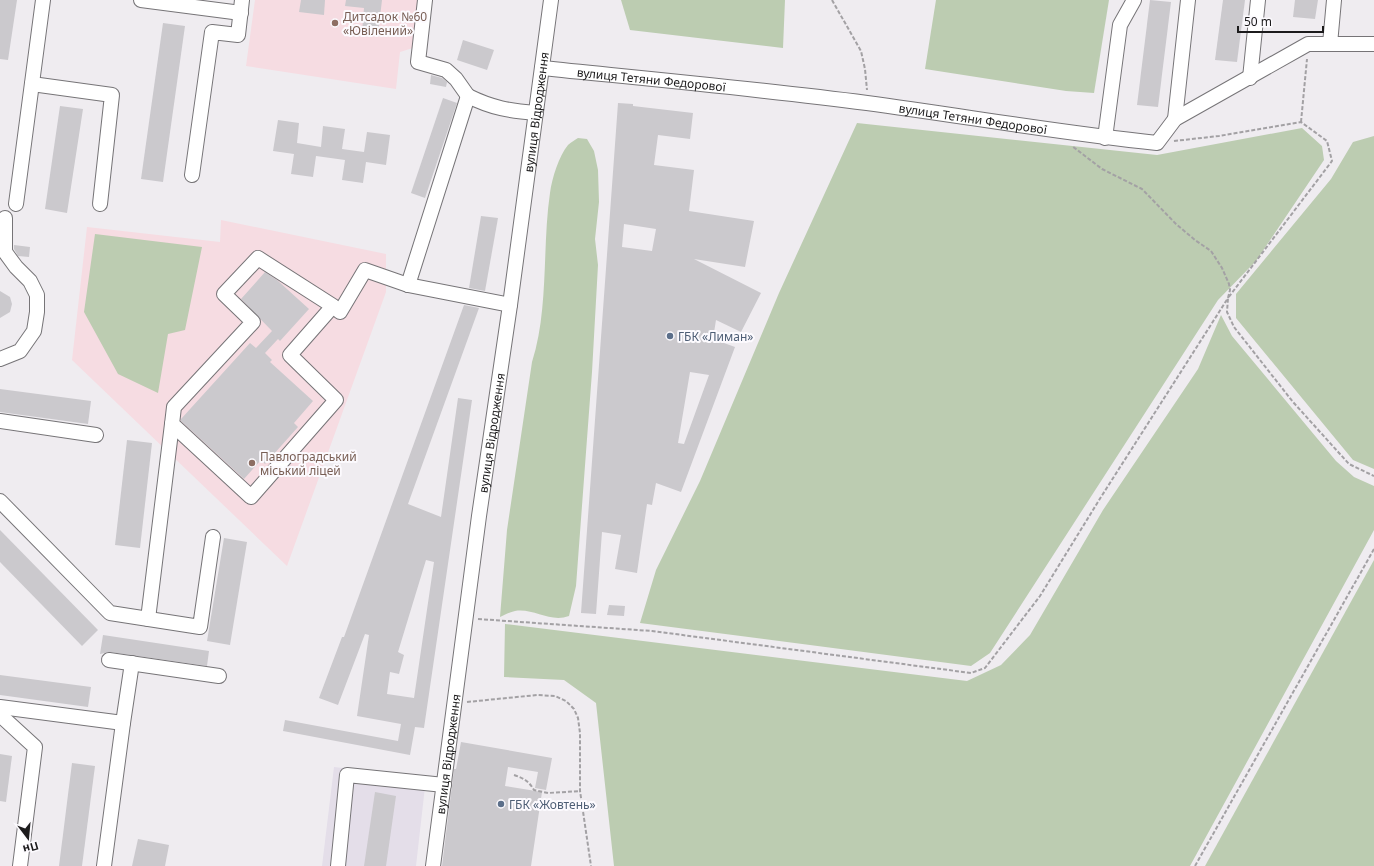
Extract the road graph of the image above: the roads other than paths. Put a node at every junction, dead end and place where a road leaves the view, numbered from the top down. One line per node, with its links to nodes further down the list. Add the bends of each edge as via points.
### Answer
1 (44, 0): 14 (street)
2 (140, 0): 9 (street)
3 (425, 0): 15 (street, via 418,62 446,70)
4 (551, 0): 12 (street, вулиця Відродження)
5 (1134, 0): 18 (street, via 1120,25)
6 (1188, 0): 17 (street)
7 (1258, 0): 13 (street)
8 (1334, 0): 10 (street)
9 (242, 6): 19 (street, via 238,35 212,32)
10 (1330, 44): 11 (street); 13 (street, via 1308,44)
11 (1374, 44)
12 (542, 68): 16 (street, вулиця Відродження); 18 (street, вулиця Тетяни Федорової, via 866,103)
13 (1250, 78): 17 (street)
14 (32, 84): 20 (street); 21 (street, via 112,95)
15 (468, 96): 16 (street, via 506,110); 23 (street)
16 (536, 113): 24 (street, вулиця Відродження)
17 (1175, 119): 18 (street, вулиця Тетяни Федорової, via 1157,143)
18 (1105, 138)
19 (192, 174)
20 (16, 204)
21 (100, 204)
22 (5, 218): 26 (street, via 5,252 30,281 37,295 37,312 34,331 20,351)
23 (408, 285): 24 (street); 25 (street, via 365,270 340,312)
24 (510, 305): 39 (street, вулиця Відродження)
25 (333, 306): 28 (street, via 258,258 224,294 254,322 174,407); 28 (street, via 290,355 336,400 251,497)
26 (0, 359)
27 (0, 421): 29 (street)
28 (172, 424): 32 (street)
29 (96, 435)
30 (0, 501): 32 (street, via 110,613)
31 (213, 537): 32 (street, via 200,627)
32 (148, 619)
33 (109, 660): 34 (street)
34 (132, 664): 35 (street); 38 (street)
35 (219, 676)
36 (0, 707): 38 (street)
37 (0, 715): 40 (street, via 35,747)
38 (123, 723): 41 (street)
39 (444, 785): 42 (street, via 347,775); 43 (street, вулиця Відродження)
40 (20, 866)
41 (104, 866)
42 (338, 866)
43 (432, 866)

